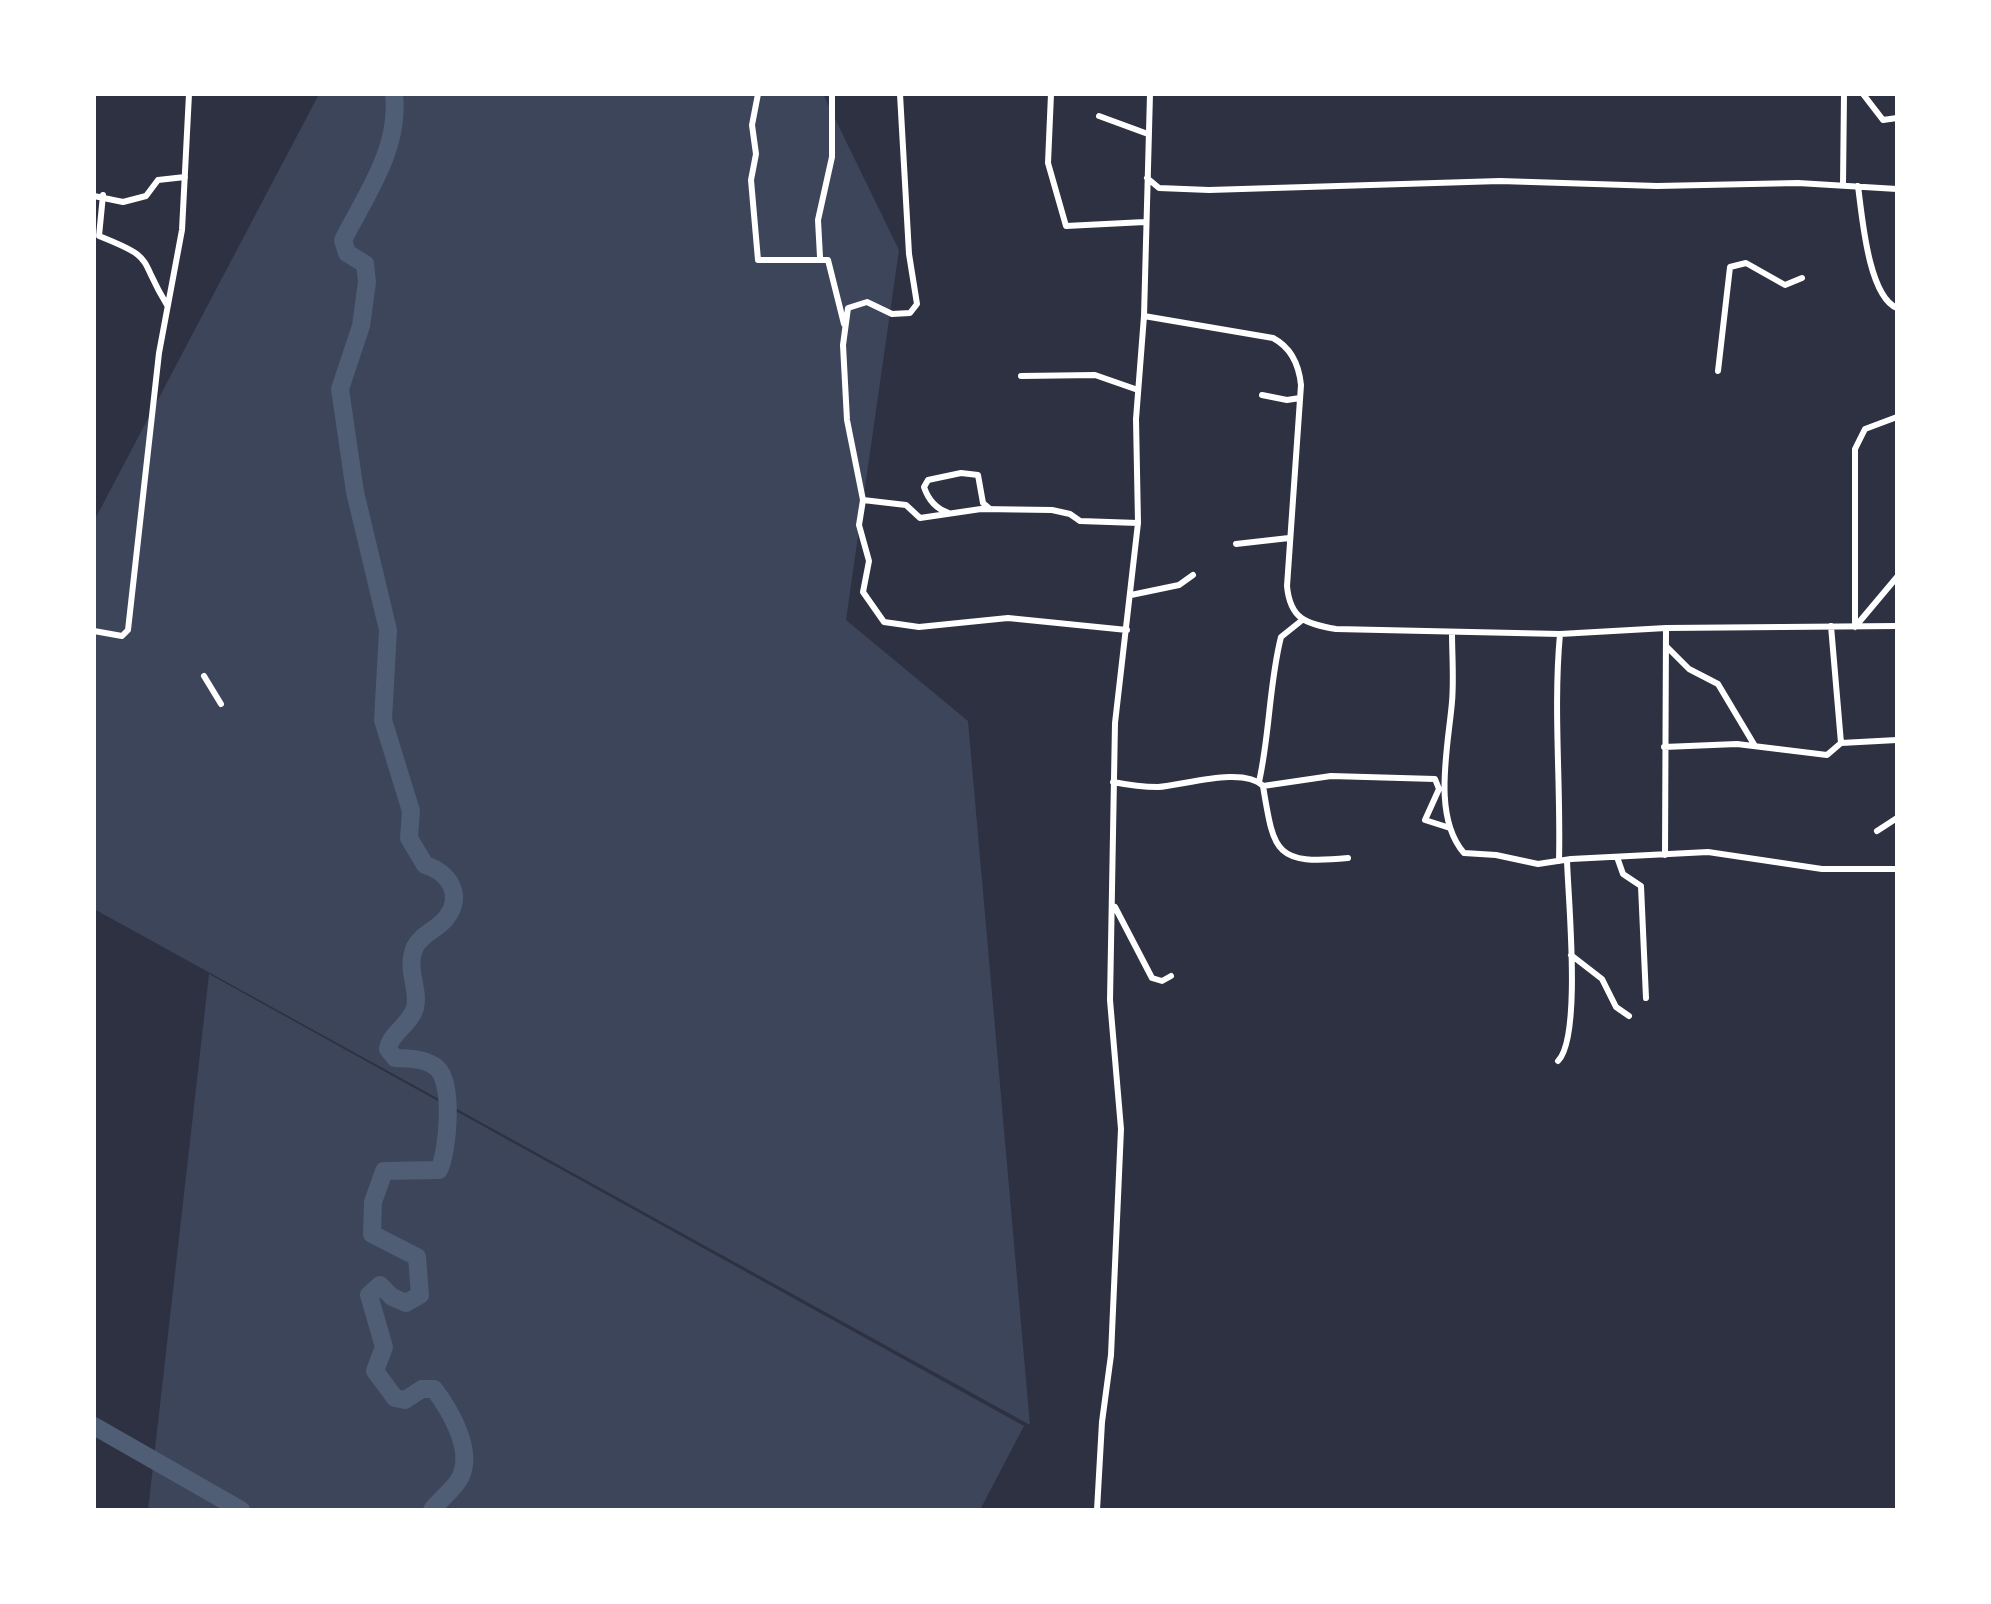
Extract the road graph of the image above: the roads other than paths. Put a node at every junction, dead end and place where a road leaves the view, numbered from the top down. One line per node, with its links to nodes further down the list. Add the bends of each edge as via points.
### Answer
1 (189, 94): 12 (street)
2 (758, 94): 20 (street, via 751,180 758,260)
3 (832, 94): 20 (street, via 832,157 818,220)
4 (900, 94): 25 (street, via 917,308 892,314 867,302 848,308)
5 (1051, 94): 19 (street, via 1048,163 1066,226)
6 (1150, 94): 11 (street)
7 (1844, 94): 14 (street)
8 (1863, 94): 10 (street, via 1883,120)
9 (1099, 116): 11 (street)
10 (1897, 118)
11 (1148, 134): 13 (street)
12 (185, 177): 17 (street, via 158,180 146,196 123,202); 22 (street)
13 (1147, 178): 14 (street, via 1159,188 1209,190 1500,181); 19 (street)
14 (1843, 185): 15 (street)
15 (1858, 186): 16 (street); 23 (street, via 1878,287 1885,301)
16 (1897, 189)
17 (103, 195): 18 (street); 22 (street, via 99,236 141,254)
18 (94, 196)
19 (1145, 222): 24 (street)
20 (820, 257): 25 (street, via 830,263)
21 (1802, 278): 26 (street, via 1785,285 1746,263 1730,267)
22 (168, 306): 47 (street, via 134,546 128,630 122,636)
23 (1897, 308)
24 (1144, 316): 28 (street); 30 (street, via 1278,340 1295,361)
25 (844, 324): 32 (street, via 847,420)
26 (1718, 371)
27 (1021, 376): 28 (street, via 1095,375)
28 (1138, 390): 35 (street)
29 (1262, 395): 30 (street)
30 (1300, 398): 36 (street)
31 (1897, 417): 44 (street, via 1868,427 1857,442)
32 (863, 500): 34 (street, via 906,505 920,518); 46 (street, via 859,525 869,561 863,592 884,622 919,627 1008,618)
33 (993, 511): 34 (street); 34 (street, via 984,506 978,475 928,480 926,494 939,510); 35 (street, via 1052,510 1080,521)
34 (951, 514)
35 (1138, 523): 40 (street)
36 (1289, 538): 37 (street); 41 (street, via 1288,597)
37 (1236, 544)
38 (1193, 575): 40 (street, via 1179,585)
39 (1897, 577): 44 (street)
40 (1131, 595): 46 (street)
41 (1301, 621): 48 (street, via 1336,629); 58 (street, via 1281,637)
42 (1831, 626): 44 (street); 45 (street); 54 (street)
43 (1897, 626): 44 (street)
44 (1855, 627)
45 (1666, 628): 49 (street); 50 (street)
46 (1127, 630): 57 (street)
47 (94, 631)
48 (1452, 632): 49 (street); 60 (street, via 1446,804)
49 (1560, 634): 65 (street, via 1556,684)
50 (1667, 646): 55 (street, via 1689,669 1718,684); 56 (street)
51 (204, 676): 52 (street)
52 (221, 704)
53 (1897, 740): 54 (street)
54 (1841, 743): 55 (street, via 1827,755)
55 (1755, 746): 56 (street)
56 (1664, 747): 62 (street)
57 (1113, 782): 58 (street, via 1150,787 1244,777); 67 (street)
58 (1261, 784): 60 (street, via 1331,776 1435,779 1439,789 1425,820); 64 (street, via 1273,837 1285,852 1310,861)
59 (1897, 818): 61 (street)
60 (1453, 829): 65 (street, via 1464,853 1529,864)
61 (1877, 831)
62 (1665, 855): 63 (street); 66 (street, via 1717,853 1822,869)
63 (1617, 857): 65 (street); 70 (street, via 1623,874 1641,886)
64 (1348, 858)
65 (1563, 860): 68 (street)
66 (1897, 869)
67 (1113, 904): 69 (street, via 1152,978 1162,981); 73 (street, via 1110,1000 1121,1129 1111,1355)
68 (1571, 955): 71 (street, via 1602,979 1616,1007); 72 (street, via 1566,1053)
69 (1171, 976)
70 (1646, 998)
71 (1629, 1016)
72 (1558, 1061)
73 (1097, 1510)

